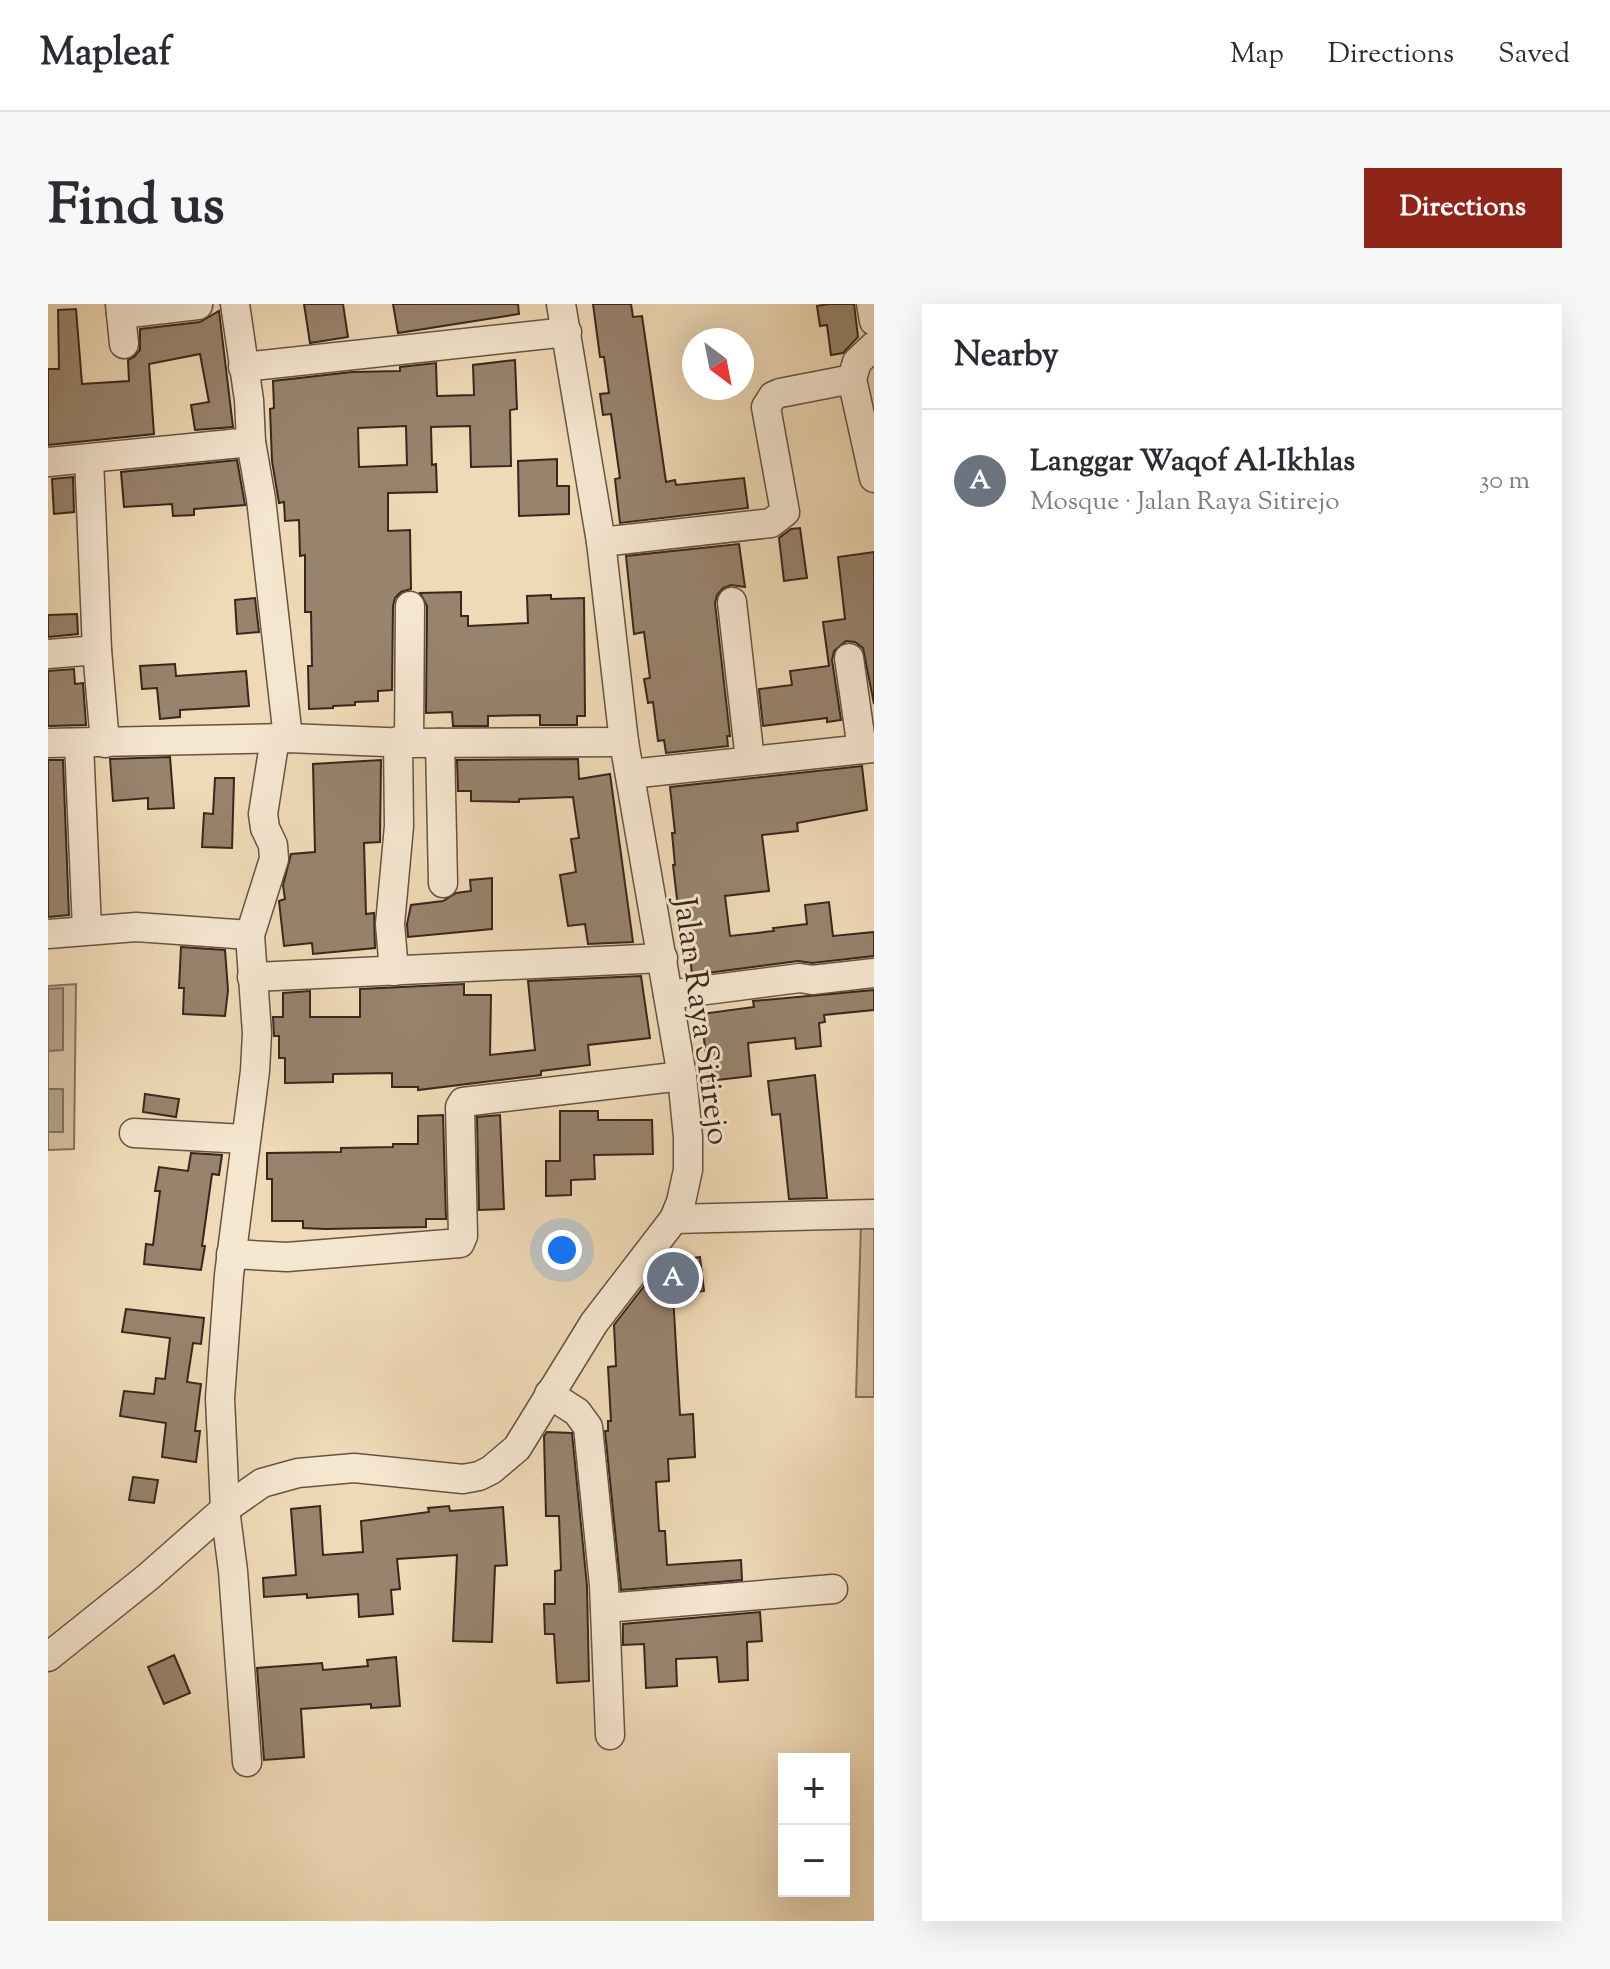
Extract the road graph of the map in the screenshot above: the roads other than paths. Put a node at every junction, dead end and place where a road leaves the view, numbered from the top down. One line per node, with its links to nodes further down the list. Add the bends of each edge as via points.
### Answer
1 (235, 304): 10 (street)
2 (561, 304): 7 (street, Jalan Raya Sitirejo)
3 (871, 304): 6 (street)
4 (198, 305): 5 (street)
5 (121, 309): 8 (street)
6 (874, 321)
7 (567, 332): 10 (street); 16 (street, Jalan Raya Sitirejo)
8 (124, 344)
9 (874, 346): 11 (street, via 857,362)
10 (243, 367): 12 (street)
11 (853, 383): 15 (street); 16 (street, via 780,393 768,401 785,512 779,519)
12 (251, 442): 13 (street); 22 (street, via 261,499)
13 (89, 459): 14 (street); 19 (street)
14 (48, 462)
15 (874, 478)
16 (601, 542): 24 (street, Jalan Raya Sitirejo)
17 (732, 602): 29 (street)
18 (410, 606): 23 (street)
19 (97, 650): 20 (street); 26 (street)
20 (48, 654)
21 (849, 658): 28 (street)
22 (282, 738): 23 (street); 26 (street); 34 (street, via 263,814 274,859)
23 (404, 742): 27 (street); 36 (street, via 390,924)
24 (624, 742): 27 (street); 30 (street, Jalan Raya Sitirejo)
25 (48, 743): 26 (street)
26 (92, 743): 32 (street)
27 (440, 743): 31 (street)
28 (868, 748): 29 (street)
29 (750, 760): 30 (street)
30 (630, 774): 35 (street, Jalan Raya Sitirejo)
31 (443, 883)
32 (87, 929): 33 (street); 34 (street, via 175,928)
33 (48, 934)
34 (250, 935): 38 (street)
35 (663, 958): 36 (street); 39 (street, Jalan Raya Sitirejo)
36 (394, 971): 38 (street)
37 (874, 973): 39 (street)
38 (252, 977): 42 (street, via 257,1033)
39 (668, 995): 40 (street, Jalan Raya Sitirejo)
40 (682, 1076): 44 (street, Jalan Raya Sitirejo, via 688,1170); 45 (street, via 463,1102 460,1243 287,1257)
41 (134, 1133): 42 (street)
42 (245, 1139): 45 (street)
43 (874, 1214): 44 (street)
44 (674, 1219): 46 (street, Jalan Raya Sitirejo, via 594,1323)
45 (231, 1254): 47 (street, via 220,1398)
46 (549, 1394): 47 (street, Jalan Raya Sitirejo, via 517,1448 479,1476 463,1479 354,1468 298,1473 262,1483); 49 (street, via 577,1412 588,1427)
47 (225, 1509): 50 (street, Jalan Raya Sitirejo); 52 (street)
48 (833, 1589): 49 (street)
49 (605, 1608): 51 (street)
50 (48, 1657)
51 (610, 1735)
52 (247, 1762)

